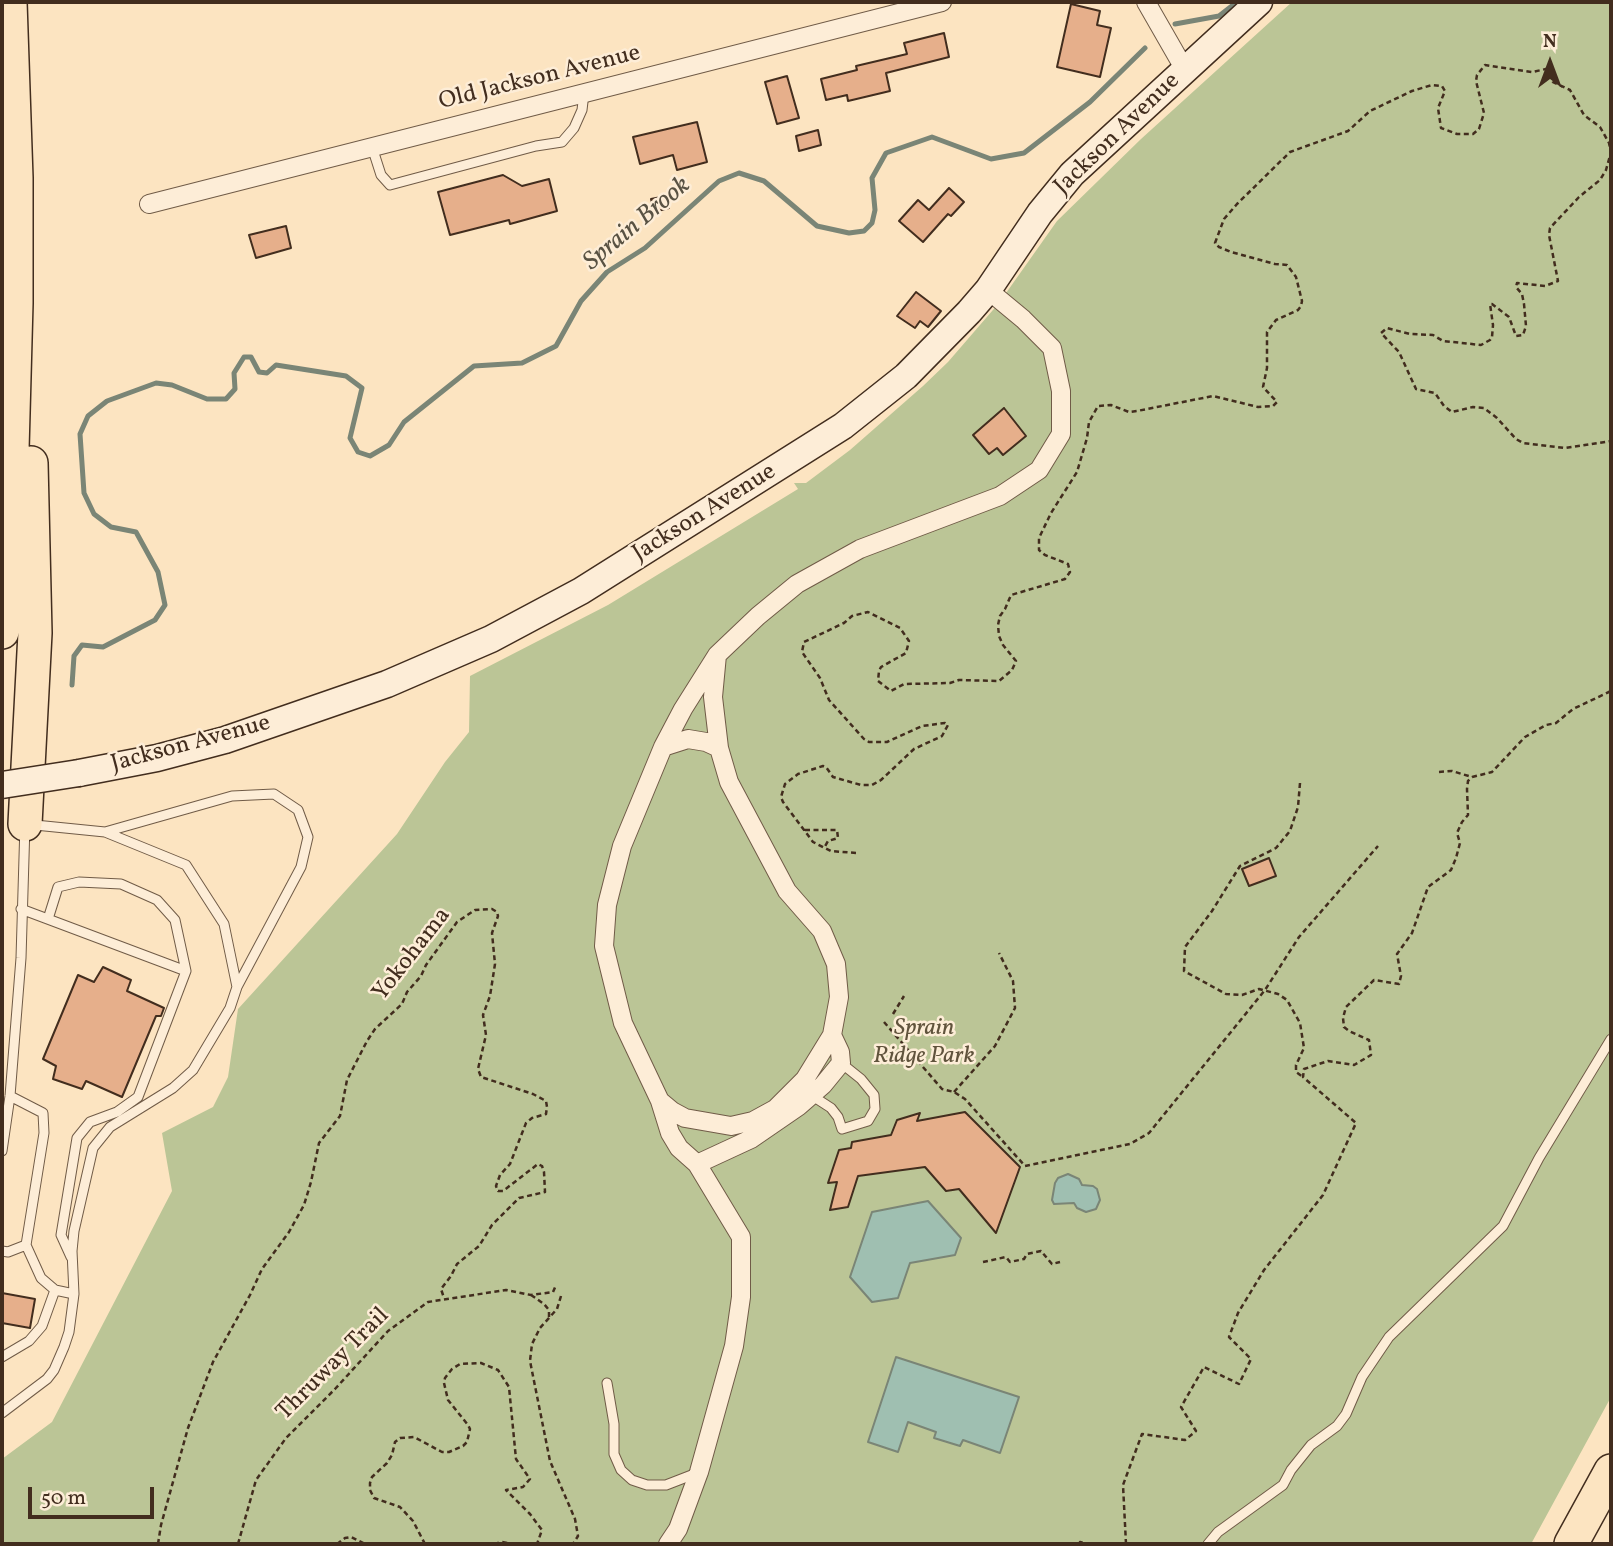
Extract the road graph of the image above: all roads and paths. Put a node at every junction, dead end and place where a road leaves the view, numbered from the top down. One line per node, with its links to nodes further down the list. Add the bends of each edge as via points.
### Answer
1 (10, 2): 9 (highway)
2 (942, 2): 6 (street, Old Jackson Avenue)
3 (1146, 2): 5 (street)
4 (1259, 2): 5 (main road, Jackson Avenue)
5 (1185, 70): 10 (main road, Jackson Avenue, via 1072,174)
6 (584, 93): 7 (street, Old Jackson Avenue); 7 (lane, via 578,119 562,142 390,185 380,175)
7 (372, 147): 8 (street, Old Jackson Avenue)
8 (149, 204)
9 (16, 239): 12 (highway, via 13,424); 21 (highway, via 34,560)
10 (988, 290): 13 (street, via 1052,348 1061,391 1061,434 1039,470 1000,496 860,548 807,578); 20 (main road, Jackson Avenue, bridge, via 906,376 844,426 581,591 491,639 387,684 225,740 157,758)
11 (1611, 440): 22 (path, via 1565,449 1523,443 1484,408 1452,412 1435,393 1416,389 1399,352 1381,333 1387,328 1481,345 1492,337 1490,304 1509,317 1516,336 1523,335 1524,304 1517,283 1545,286 1559,281 1550,228 1606,170 1611,152 1600,127 1584,115 1570,90 1553,82 1546,69 1532,72 1485,65 1476,81 1483,113 1473,134 1441,128 1442,86 1412,91 1370,111 1348,131 1290,152 1224,219 1215,245 1287,265 1296,277 1301,306 1271,324 1267,332 1263,387 1278,402 1273,407 1258,407 1213,396 1129,412 1111,405 1098,407 1088,422 1077,472 1039,538 1040,550 1068,564 1070,572 1065,579 1011,595 999,615 999,636 1016,661 1012,670 999,681 904,684 891,691 878,681 879,670 906,653 909,641 900,628 868,612 804,642 802,652 829,700 864,739 887,742 922,726 948,725 942,736 914,749 872,785 833,777 822,766 792,778 781,797)
12 (2, 632)
13 (717, 655): 15 (street); 16 (street, via 713,697)
14 (1611, 691): 18 (path, via 1525,737 1492,772)
15 (663, 747): 16 (street, via 688,739); 43 (street, via 622,846 607,905 604,946 623,1023)
16 (719, 748): 36 (street, via 729,782 787,891 822,931 836,964 839,997)
17 (1439, 772): 18 (path)
18 (1472, 777): 39 (path, via 1467,789 1468,815 1457,832 1460,843 1451,870 1428,887 1412,933 1397,954 1399,984 1374,980 1346,1007 1344,1027 1369,1040 1371,1055 1354,1065 1321,1063 1304,1069)
19 (1300, 783): 32 (path, via 1290,831 1276,848 1240,866 1185,947 1184,971 1220,991 1235,995)
20 (2, 785)
21 (26, 824): 23 (lane); 27 (lane)
22 (803, 829): 25 (path); 25 (path, via 837,830 838,838)
23 (105, 832): 31 (lane, via 186,865 224,924); 31 (lane, via 232,796 274,794 298,810 308,837 301,867)
24 (1378, 846): 32 (path, via 1299,937)
25 (824, 848): 26 (path)
26 (856, 853)
27 (21, 909): 28 (lane); 42 (lane)
28 (48, 919): 30 (lane); 30 (lane, via 58,887 79,882 121,884 158,900 175,920)
29 (999, 953): 40 (path, via 1013,981 1015,1008 995,1046)
30 (186, 971): 48 (lane, via 138,1097 117,1112 90,1122 77,1138 61,1235)
31 (237, 987): 48 (lane, via 230,1008 193,1070 173,1088 110,1127 93,1147 74,1231)
32 (1265, 990): 39 (path, via 1287,1000 1300,1023 1304,1048 1296,1065); 40 (path, via 1149,1133 1130,1144 1025,1166)
33 (904, 996): 34 (path)
34 (893, 1014)
35 (884, 1022): 40 (path, via 943,1089)
36 (832, 1035): 38 (street); 43 (street, via 805,1079 775,1110 753,1121 731,1126 701,1122 671,1111)
37 (1611, 1039): 76 (lane, via 1503,1226 1389,1337 1332,1433 1311,1445 1283,1485)
38 (841, 1063): 41 (street); 41 (lane, via 874,1095 875,1109 868,1121 842,1129 831,1108)
39 (1303, 1077): 75 (path, via 1356,1123 1323,1195 1264,1270 1238,1314 1229,1337 1251,1359 1239,1384 1204,1367 1181,1407 1195,1431 1185,1440 1142,1433 1123,1485)
40 (954, 1092)
41 (811, 1095): 45 (street, via 751,1139)
42 (10, 1096): 44 (lane); 46 (lane, via 43,1113 44,1133)
43 (660, 1101): 45 (street, via 670,1133)
44 (2, 1151)
45 (696, 1164): 62 (street, via 741,1237 741,1297 734,1346)
46 (26, 1245): 47 (lane); 52 (lane, via 41,1278)
47 (2, 1251)
48 (73, 1262): 53 (lane)
49 (983, 1262): 50 (path, via 1006,1257 1010,1262 1041,1251 1052,1264)
50 (1060, 1262)
51 (556, 1285): 54 (path, Thruway Trail, via 553,1292)
52 (54, 1290): 53 (lane); 58 (lane, via 42,1326 29,1341)
53 (74, 1294): 60 (lane, via 69,1332 54,1370)
54 (531, 1295): 56 (path, Thruway Trail, via 506,1290); 57 (path, via 549,1310)
55 (561, 1296): 57 (path)
56 (444, 1298): 63 (path, Yokohama, via 440,1289 492,1225 519,1198 545,1192 544,1172 538,1164 503,1191 496,1186 526,1123 546,1114 547,1107 546,1101 533,1094 481,1077 478,1069 486,1035 483,1014 491,996 495,964 492,928 498,916 484,908 457,922 402,1004 374,1029 352,1070 340,1116 319,1143 304,1205 262,1269 212,1362 188,1428); 64 (path, Thruway Trail, via 428,1303 388,1331 286,1438 256,1480)
57 (550, 1319): 71 (path, via 532,1344 530,1361 550,1461 575,1519 578,1535)
58 (2, 1357)
59 (607, 1383): 62 (lane, via 614,1454 621,1470 647,1485 666,1485)
60 (2, 1413)
61 (1611, 1471): 77 (highway)
62 (699, 1472): 72 (street)
63 (158, 1544)
64 (238, 1544)
65 (337, 1544): 66 (path, via 351,1538)
66 (365, 1544)
67 (425, 1544): 70 (path, via 400,1507 374,1498 370,1483 400,1438 414,1437 442,1452 463,1447 470,1429 448,1400 443,1383 460,1364 481,1363 498,1370 509,1387 516,1459 530,1479 523,1487 506,1490 542,1530)
68 (494, 1544): 69 (path)
69 (514, 1544)
70 (537, 1544)
71 (573, 1544)
72 (668, 1544)
73 (1079, 1544): 74 (path)
74 (1088, 1544)
75 (1126, 1544)
76 (1208, 1544)
77 (1571, 1544)

